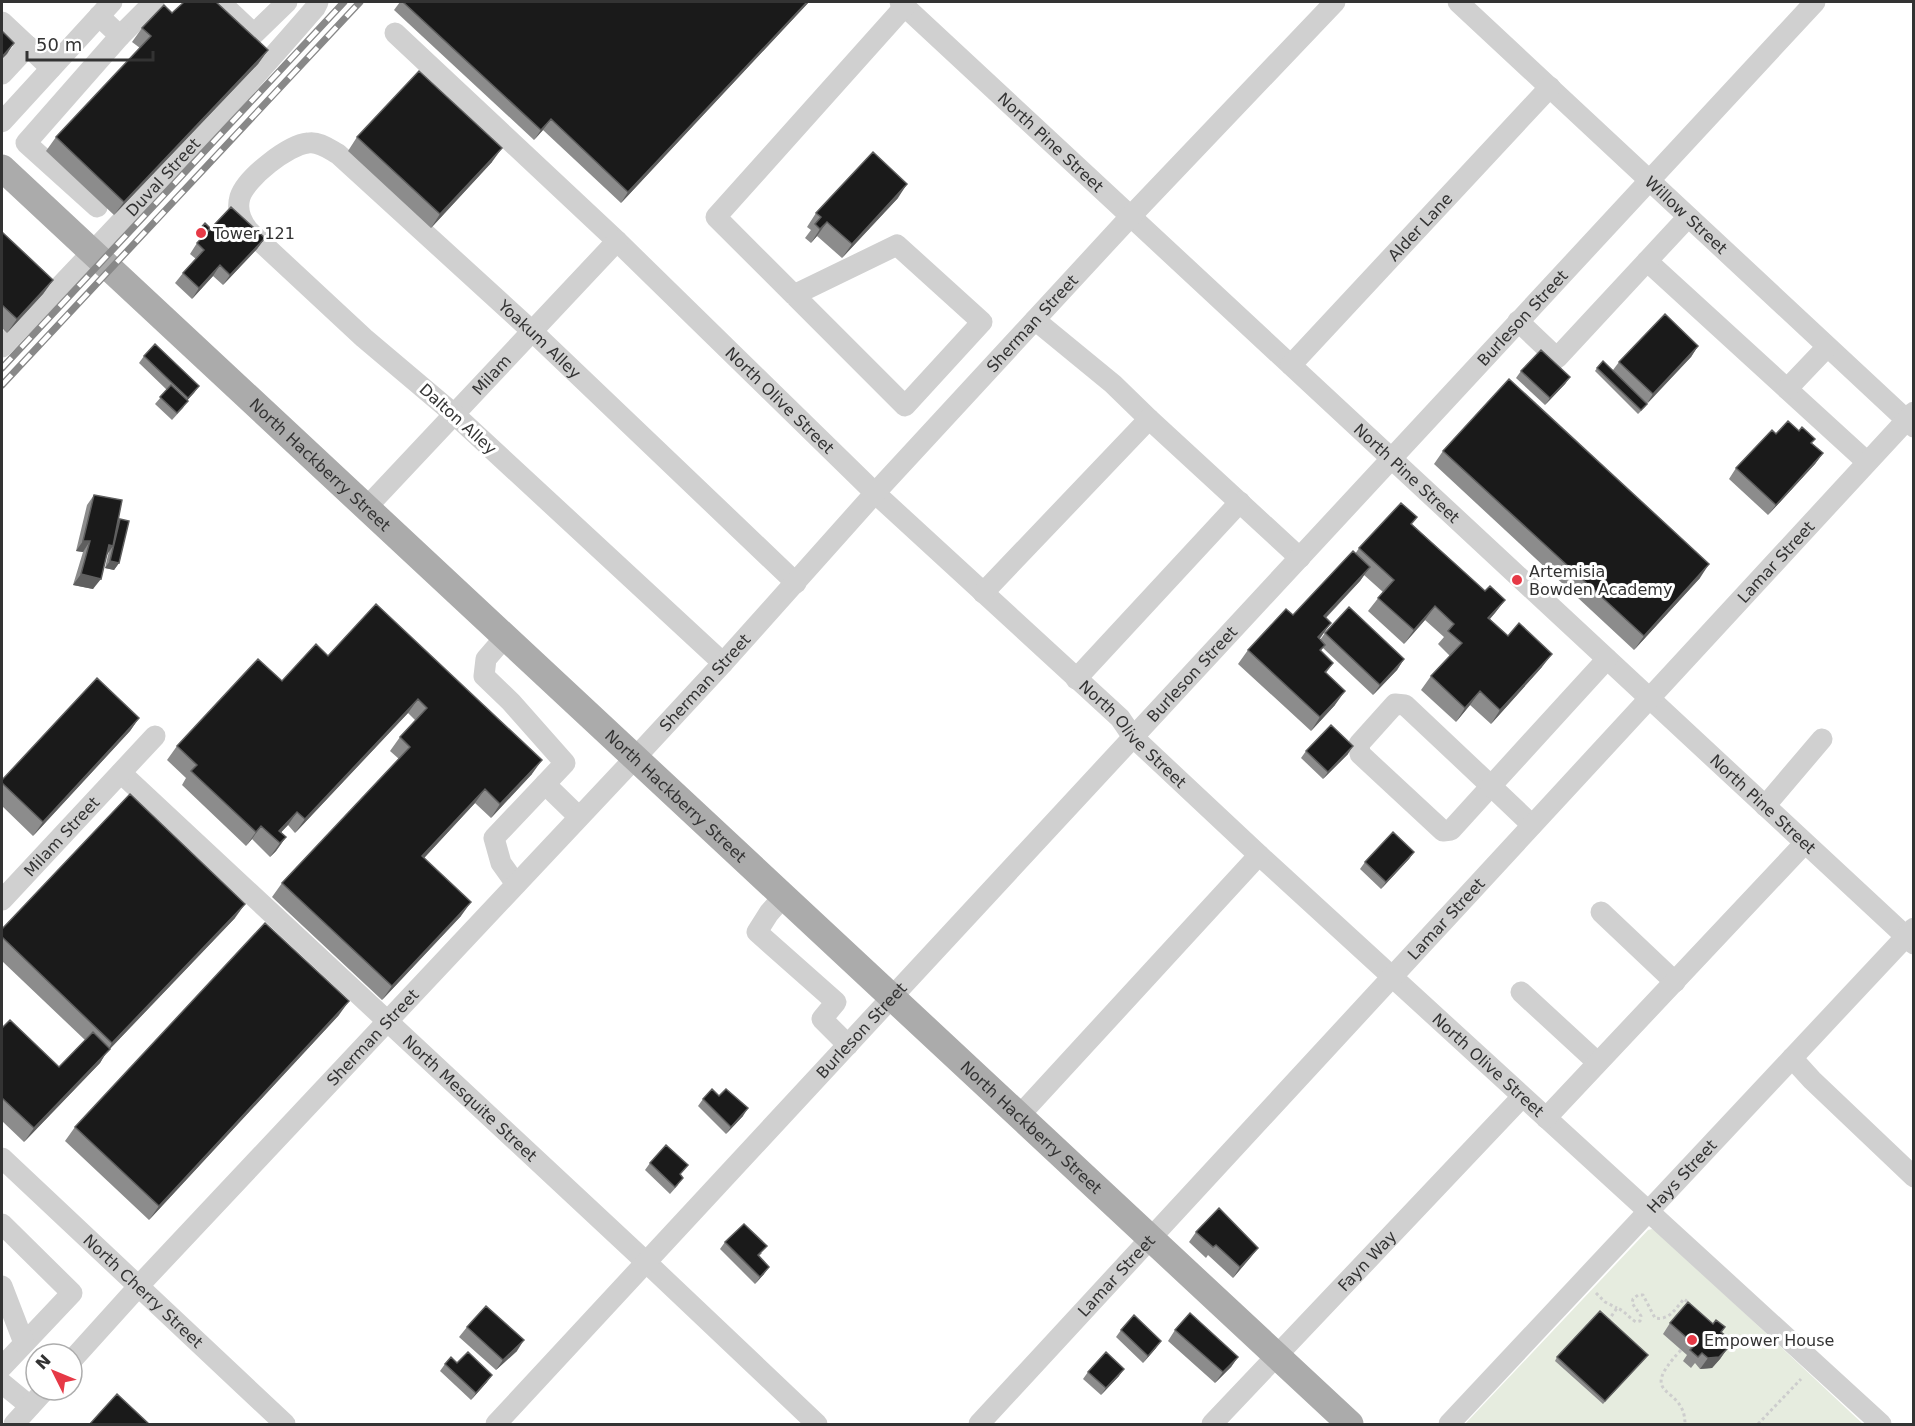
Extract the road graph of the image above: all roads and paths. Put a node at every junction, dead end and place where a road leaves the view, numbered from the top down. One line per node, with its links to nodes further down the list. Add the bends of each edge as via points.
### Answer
1 (154, 2): 12 (street)
2 (220, 2): 3 (street, via 254,34)
3 (288, 2)
4 (318, 2): 25 (street, Duval Street, via 251,82)
5 (1335, 2): 22 (street, Sherman Street)
6 (1458, 2): 16 (street, Willow Street)
7 (1815, 2): 20 (street, Burleson Street)
8 (902, 4): 22 (street, North Pine Street); 27 (street, via 716,218)
9 (105, 9): 12 (street); 14 (street)
10 (2, 22): 13 (street)
11 (395, 33): 24 (street, North Olive Street)
12 (120, 36): 21 (street, via 26,143)
13 (28, 46): 14 (street); 15 (street)
14 (51, 68): 17 (street)
15 (2, 74)
16 (1550, 87): 20 (street, Willow Street); 33 (street, Alder Lane)
17 (2, 122)
18 (268, 165): 30 (street, Yoakum Alley, via 291,148 309,142 338,154); 35 (street, Dalton Alley, via 240,197 242,223 364,338)
19 (2, 168): 25 (main road, North Hackberry Street)
20 (1649, 180): 23 (street, Willow Street); 29 (street, Burleson Street)
21 (97, 207)
22 (1130, 217): 28 (street, Sherman Street); 33 (street, North Pine Street)
23 (1688, 217): 26 (street); 32 (street, Willow Street)
24 (616, 240): 30 (street, Milam); 40 (street, North Olive Street)
25 (92, 252): 31 (street, Duval Street); 42 (main road, North Hackberry Street)
26 (1647, 261): 29 (street, via 1557,358); 34 (street)
27 (794, 295): 27 (street, via 905,406 982,322 897,244)
28 (1035, 320): 36 (street); 40 (street, Sherman Street)
29 (1518, 321): 38 (street, Burleson Street)
30 (533, 332): 35 (street, Milam); 44 (street, Yoakum Alley)
31 (2, 347)
32 (1827, 347): 34 (street); 37 (street, Willow Street)
33 (1291, 365): 38 (street, North Pine Street)
34 (1787, 389): 39 (street)
35 (454, 414): 42 (street, Milam); 48 (street, Dalton Alley)
36 (1149, 419): 41 (street); 45 (street)
37 (1911, 420): 39 (street, Lamar Street)
38 (1391, 459): 43 (street, Burleson Street); 47 (street, North Pine Street)
39 (1867, 462): 50 (street, Lamar Street)
40 (875, 493): 44 (street, Sherman Street); 45 (street, North Olive Street)
41 (1240, 502): 43 (street); 49 (street)
42 (366, 508): 46 (main road, North Hackberry Street)
43 (1300, 558): 52 (street, Burleson Street)
44 (796, 583): 48 (street, Sherman Street)
45 (983, 593): 49 (street, North Olive Street)
46 (505, 637): 54 (main road, North Hackberry Street); 56 (street, via 486,659 484,676 566,763)
47 (1606, 659): 50 (street, North Pine Street); 57 (street)
48 (723, 663): 54 (street, Sherman Street)
49 (1076, 679): 52 (street, North Olive Street, via 1120,718)
50 (1649, 698): 58 (street, North Pine Street); 60 (street, Lamar Street)
51 (154, 736): 55 (street, Milam Street)
52 (1133, 737): 62 (street, North Olive Street); 71 (street, Burleson Street)
53 (1822, 739): 58 (street)
54 (635, 758): 59 (street, Sherman Street); 64 (main road, North Hackberry Street)
55 (121, 773): 65 (street, Milam Street); 72 (street, North Mesquite Street)
56 (545, 784): 59 (street); 63 (street, via 494,838 501,863)
57 (1491, 786): 57 (street, via 1405,705 1395,704 1359,744 1360,754 1443,831 1451,830); 60 (street)
58 (1765, 806): 61 (street, North Pine Street)
59 (579, 817): 63 (street, Sherman Street)
60 (1532, 825): 68 (street, Lamar Street)
61 (1804, 843): 67 (street, North Pine Street); 69 (street)
62 (1258, 855): 68 (street, North Olive Street); 77 (street)
63 (516, 884): 72 (street, Sherman Street)
64 (783, 897): 71 (main road, North Hackberry Street); 73 (street, via 757,932 836,1002 822,1019)
65 (2, 900)
66 (1601, 912): 69 (street)
67 (1911, 936): 74 (street, Hays Street)
68 (1391, 976): 76 (street, North Olive Street); 83 (street, Lamar Street)
69 (1675, 982): 75 (street)
70 (1521, 992): 75 (street)
71 (891, 998): 73 (street, Burleson Street); 77 (main road, North Hackberry Street)
72 (387, 1021): 84 (street, North Mesquite Street); 87 (street, Sherman Street)
73 (848, 1044): 84 (street, Burleson Street)
74 (1792, 1058): 80 (street); 81 (street, Hays Street)
75 (1597, 1062): 78 (street)
76 (1522, 1097): 78 (street, North Olive Street); 95 (street, Fayn Way)
77 (1019, 1116): 83 (main road, North Hackberry Street)
78 (1546, 1118): 81 (street, North Olive Street)
79 (2, 1158): 87 (street, North Cherry Street)
80 (1914, 1178)
81 (1648, 1211): 85 (street, Hays Street); 111 (street, North Olive Street)
82 (2, 1224): 91 (street, via 72,1293)
83 (1149, 1238): 95 (main road, North Hackberry Street); 105 (street, Lamar Street)
84 (646, 1262): 103 (street, Burleson Street); 104 (street, North Mesquite Street)
85 (1584, 1281): 89 (path); 108 (street, Hays Street)
86 (2, 1286): 92 (street)
87 (138, 1287): 93 (street, Sherman Street); 102 (street, North Cherry Street)
88 (1692, 1306): 89 (path, via 1684,1299 1670,1315 1659,1319 1643,1295 1638,1295 1632,1303 1641,1316 1636,1322)
89 (1617, 1308): 90 (path)
90 (1607, 1323)
91 (25, 1342)
92 (24, 1343): 96 (street)
93 (84, 1347)
94 (1681, 1350): 109 (path, via 1660,1376 1662,1387 1682,1407)
95 (1276, 1356): 106 (street, Fayn Way); 107 (main road, North Hackberry Street)
96 (2, 1367)
97 (1801, 1379): 110 (path)
98 (2, 1383): 100 (street)
99 (34, 1402): 100 (street)
100 (30, 1406): 101 (street)
101 (14, 1425)
102 (285, 1425)
103 (496, 1425)
104 (817, 1425)
105 (979, 1425)
106 (1212, 1425)
107 (1350, 1425)
108 (1449, 1425)
109 (1685, 1425)
110 (1758, 1425)
111 (1881, 1425)

